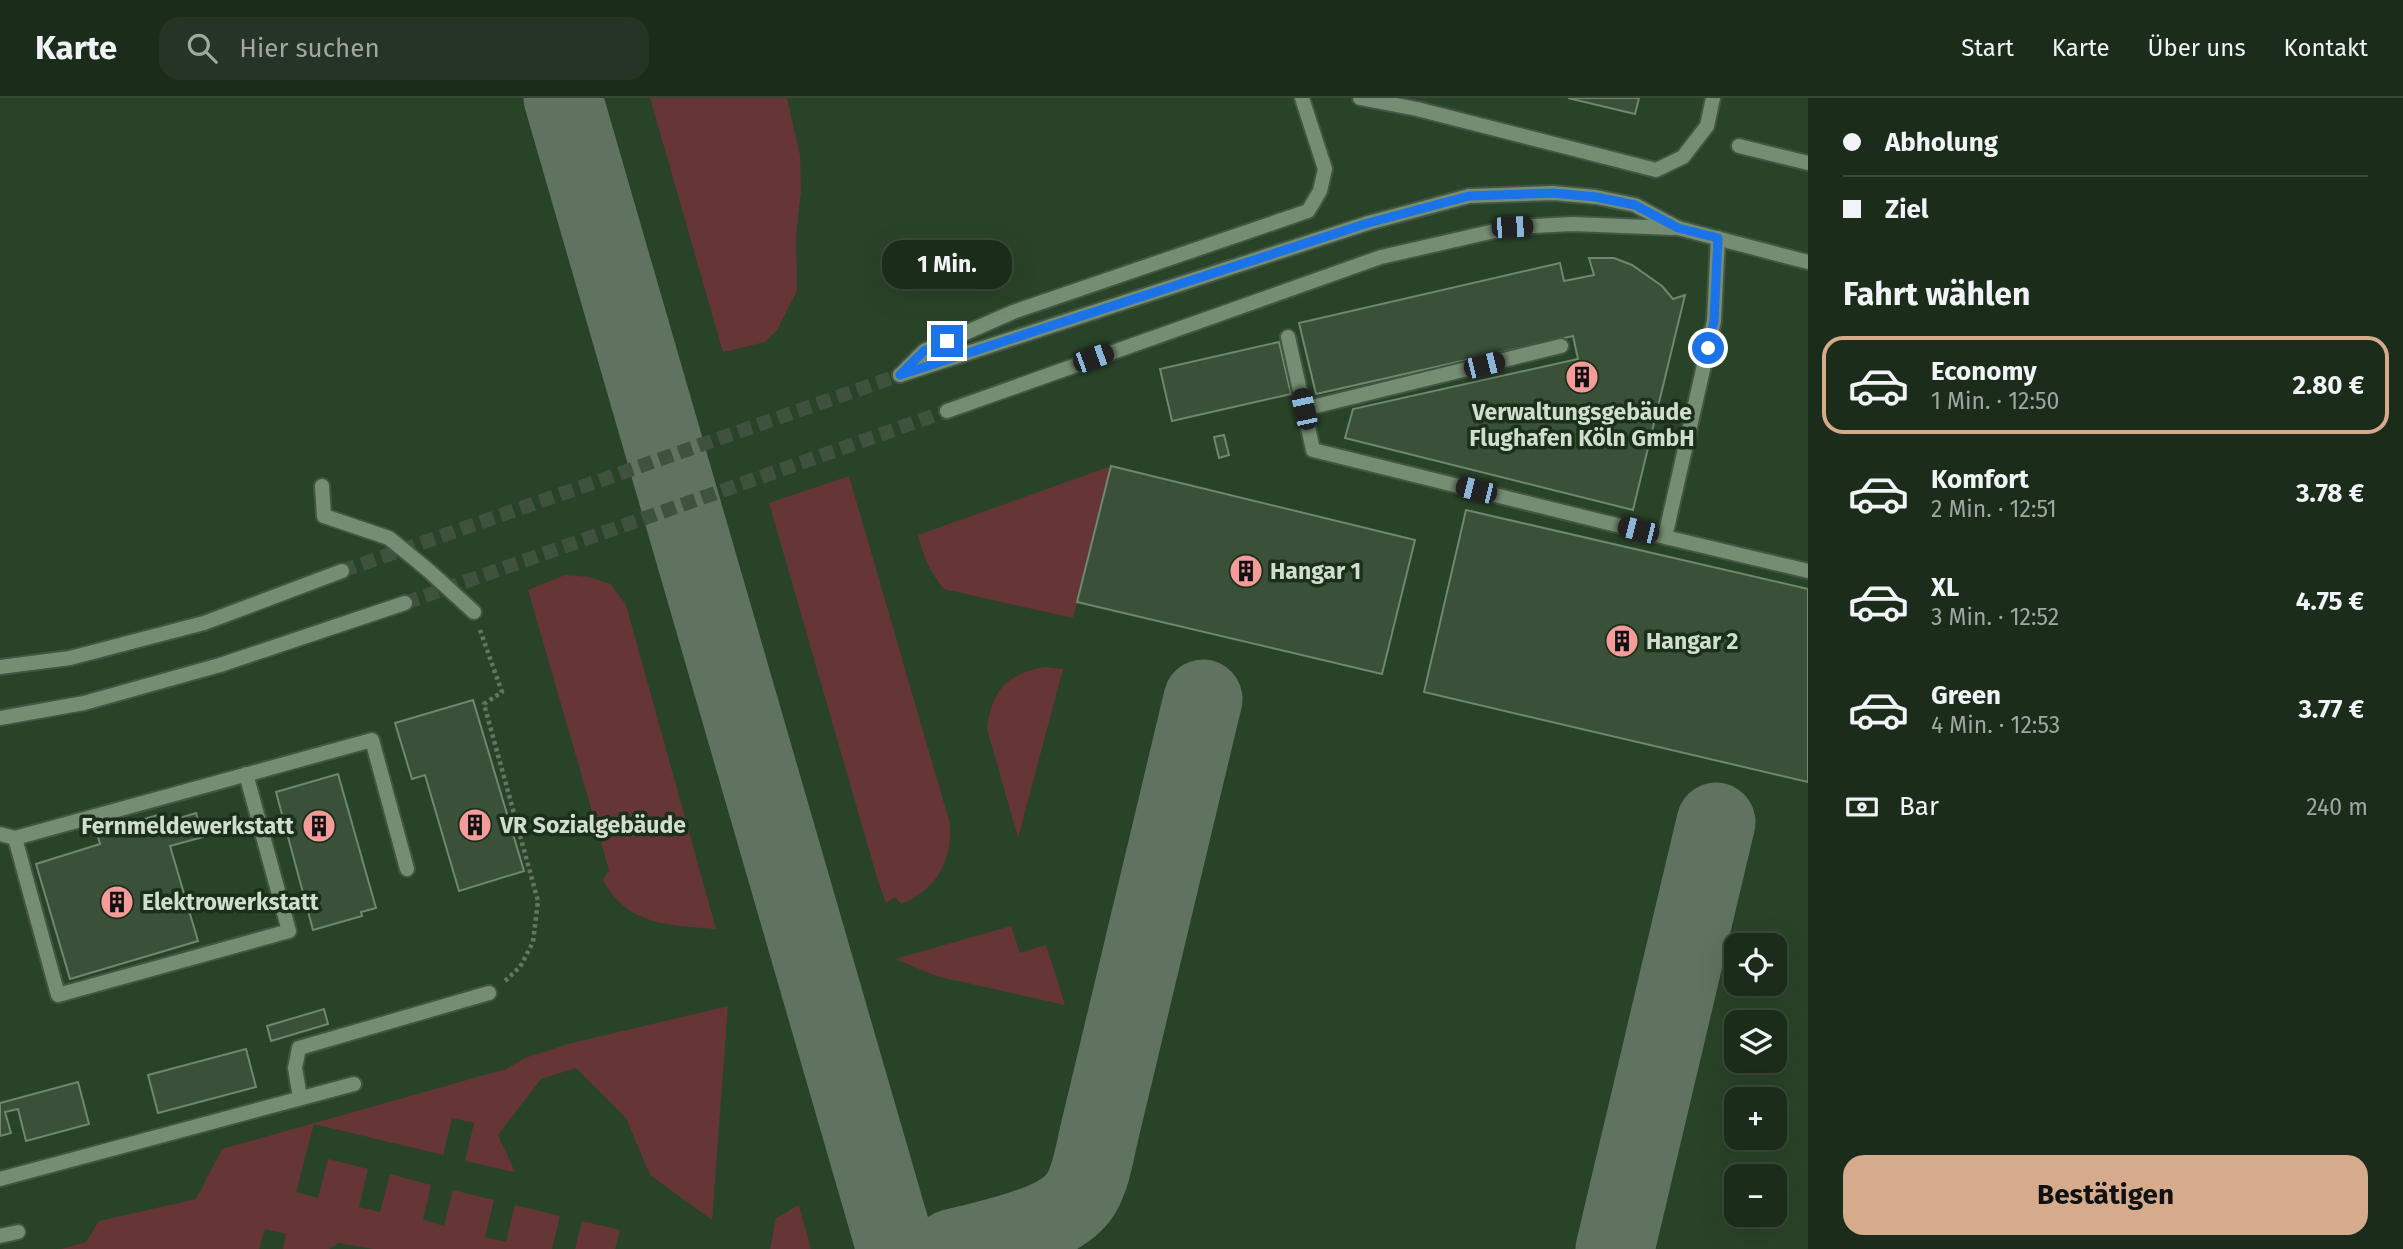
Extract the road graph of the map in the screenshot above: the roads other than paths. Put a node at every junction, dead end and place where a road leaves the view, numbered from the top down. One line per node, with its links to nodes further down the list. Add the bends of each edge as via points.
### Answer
1 (1302, 98): 6 (street, via 1325,169 1320,191 1308,211 1013,312 924,351 900,375 1368,223 1469,196 1553,193 1596,197 1635,205)
2 (1360, 98): 3 (street, via 1656,170 1683,157 1707,126)
3 (1713, 98)
4 (1739, 146): 5 (street)
5 (1808, 163)
6 (1678, 228): 7 (street); 12 (street, via 1615,224 1512,227 1381,257)
7 (1718, 238): 8 (street); 14 (street, via 1714,321)
8 (1808, 262)
9 (1288, 337): 11 (street)
10 (1561, 346): 11 (street)
11 (1304, 409): 14 (street, via 1313,450)
12 (947, 411)
13 (322, 485): 18 (street, via 324,516 389,538)
14 (1665, 537): 16 (street)
15 (342, 571): 19 (street, via 204,623 70,658)
16 (1808, 571)
17 (405, 603): 20 (street, via 220,665 84,703)
18 (474, 612)
19 (0, 667)
20 (0, 718)
21 (246, 774): 23 (street); 23 (street, via 289,931 58,995); 24 (street, via 372,740)
22 (0, 834): 23 (street)
23 (15, 838)
24 (407, 869)
25 (489, 993): 27 (street, via 299,1048 295,1068)
26 (354, 1084): 27 (street)
27 (300, 1097): 28 (street)
28 (0, 1179)
29 (18, 1232): 30 (street)
30 (0, 1236)

